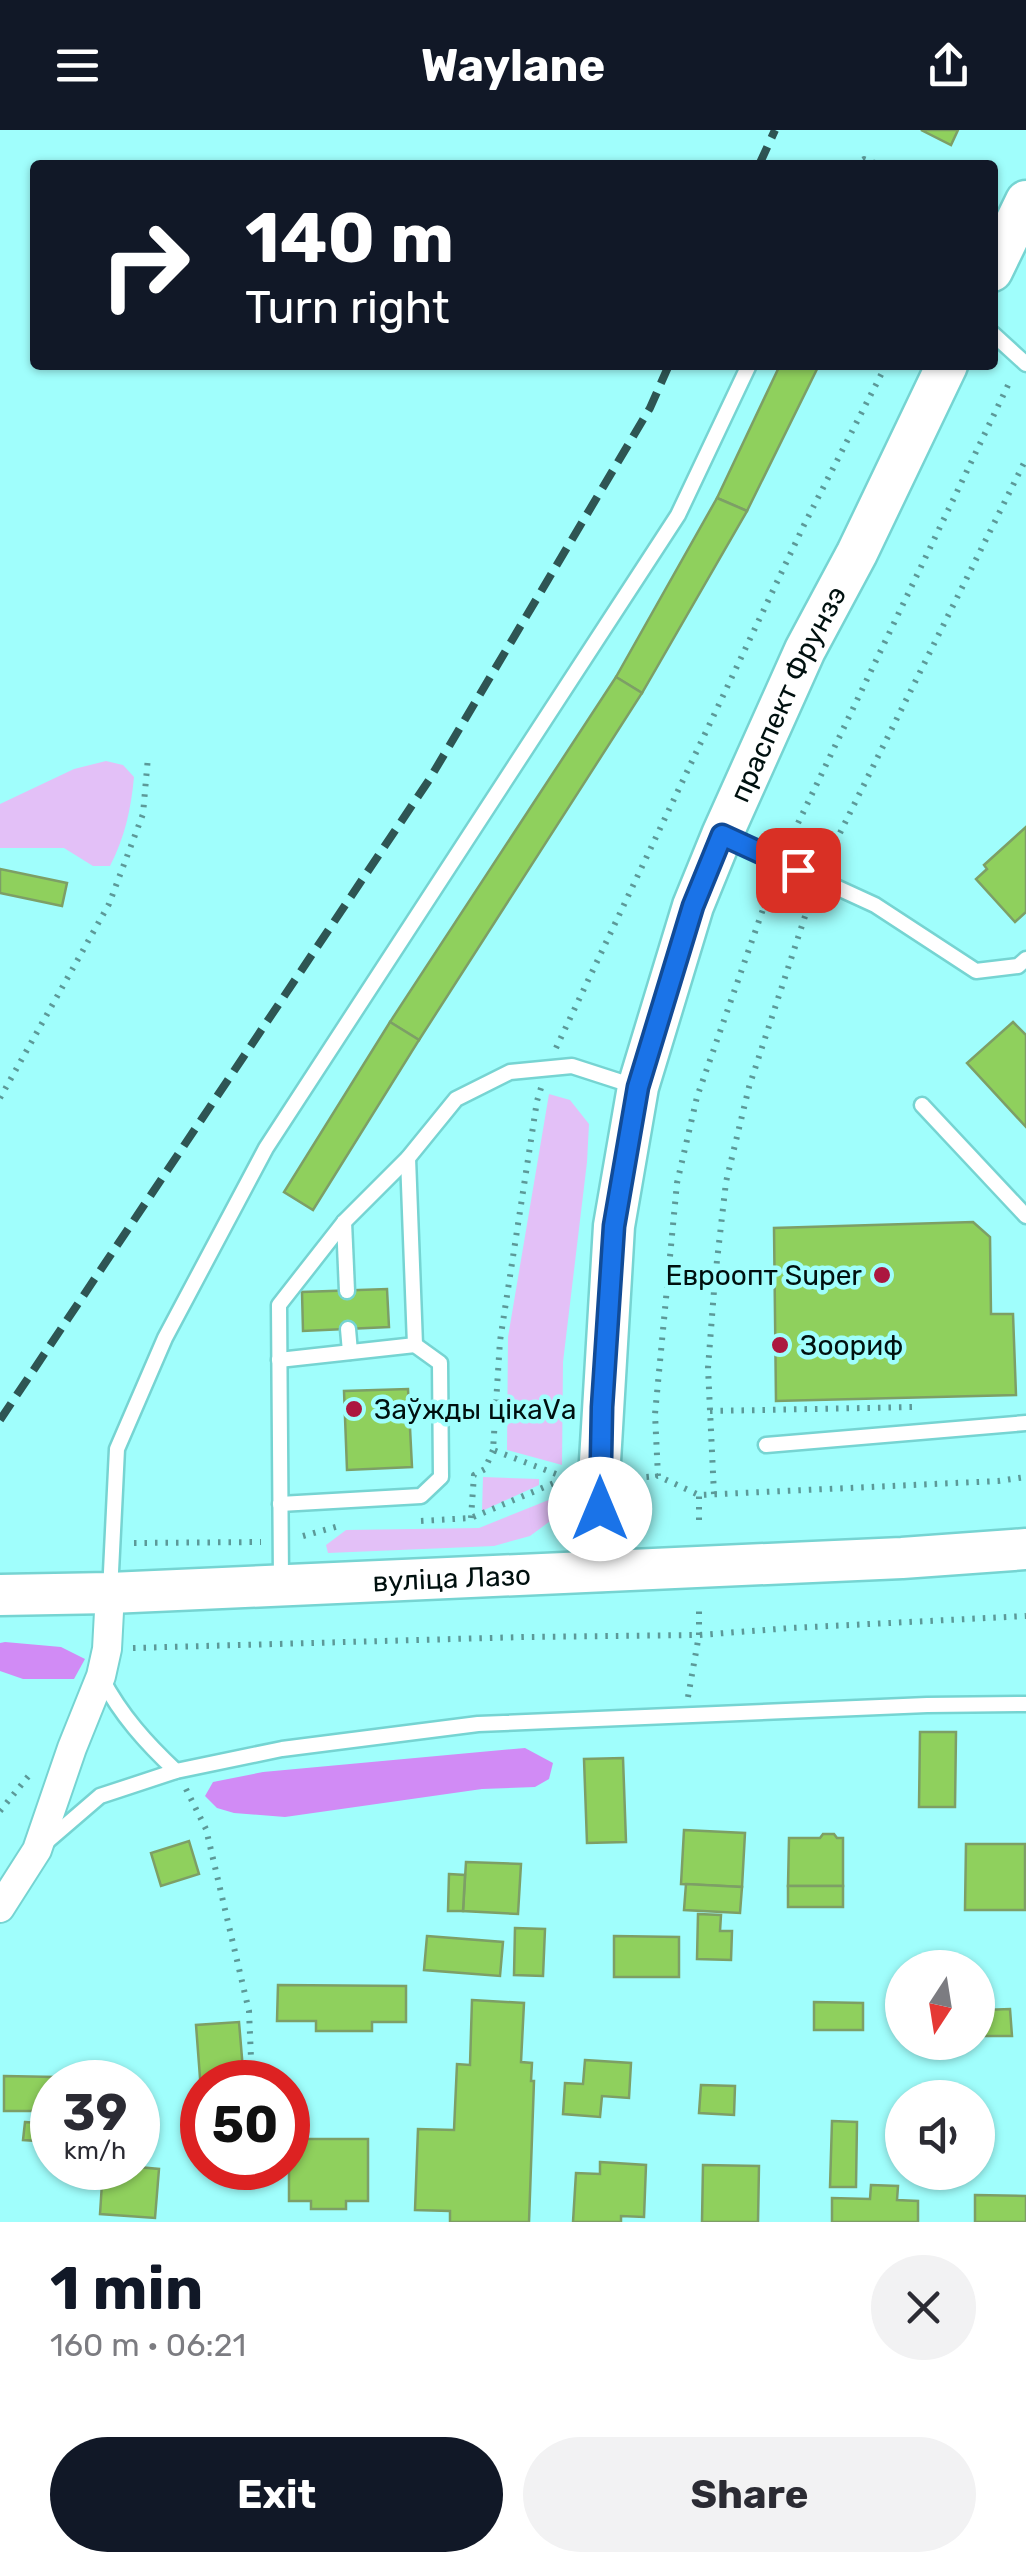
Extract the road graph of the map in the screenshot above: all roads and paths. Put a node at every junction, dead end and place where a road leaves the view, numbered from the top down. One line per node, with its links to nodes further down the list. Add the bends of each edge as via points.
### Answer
1 (1026, 202): 2 (main road)
2 (998, 259)
3 (998, 338): 4 (lane)
4 (1026, 364)
5 (748, 370): 43 (lane, via 678,514 266,1148 164,1338 118,1449)
6 (883, 370): 13 (path)
7 (945, 370): 10 (main road, праспект Фрунзэ, via 805,650)
8 (1026, 459): 11 (path)
9 (148, 757): 15 (path, via 143,814 110,904)
10 (722, 835): 11 (lane); 14 (main road, праспект Фрунзэ, via 693,906)
11 (817, 879): 12 (lane, via 875,905 976,971); 26 (path, via 748,1087 726,1182 709,1350)
12 (1026, 959)
13 (547, 1068): 14 (lane, via 572,1066); 17 (lane, via 510,1072 456,1098); 30 (path, via 500,1341)
14 (638, 1087): 41 (main road, праспект Фрунзэ, via 614,1226 599,1478)
15 (0, 1098)
16 (922, 1105): 18 (lane)
17 (408, 1158): 19 (lane); 22 (lane)
18 (1026, 1216)
19 (344, 1222): 20 (lane); 24 (lane, via 279,1304)
20 (347, 1290)
21 (348, 1328): 23 (lane)
22 (415, 1345): 23 (lane); 37 (lane, via 440,1363 442,1477 420,1496)
23 (350, 1352): 24 (lane)
24 (279, 1360): 37 (lane)
25 (920, 1406): 26 (path)
26 (710, 1412): 35 (path)
27 (654, 1414): 31 (path)
28 (1026, 1423): 29 (lane)
29 (766, 1445)
30 (493, 1450): 33 (path); 38 (path, via 486,1469 474,1475)
31 (658, 1476): 34 (path); 36 (path)
32 (1026, 1477): 35 (path)
33 (567, 1478)
34 (636, 1478)
35 (714, 1494): 36 (path)
36 (699, 1495): 39 (path)
37 (280, 1504): 42 (lane)
38 (472, 1518)
39 (699, 1520)
40 (1026, 1549): 41 (main road, вуліца Лазо)
41 (601, 1571): 42 (main road, вуліца Лазо)
42 (281, 1584): 43 (main road, вуліца Лазо)
43 (110, 1593): 44 (main road, вуліца Лазо); 48 (street)
44 (0, 1595)
45 (699, 1605): 47 (path)
46 (1026, 1616): 47 (path)
47 (699, 1635): 48 (path, via 524,1637); 50 (path)
48 (104, 1663): 51 (lane, via 116,1706); 52 (street)
49 (1026, 1704): 50 (lane)
50 (685, 1716): 51 (lane, via 478,1724)
51 (176, 1770): 52 (lane, via 100,1796); 54 (path, via 206,1830 249,2011)
52 (37, 1850): 53 (street)
53 (0, 1908)
54 (251, 2060)

